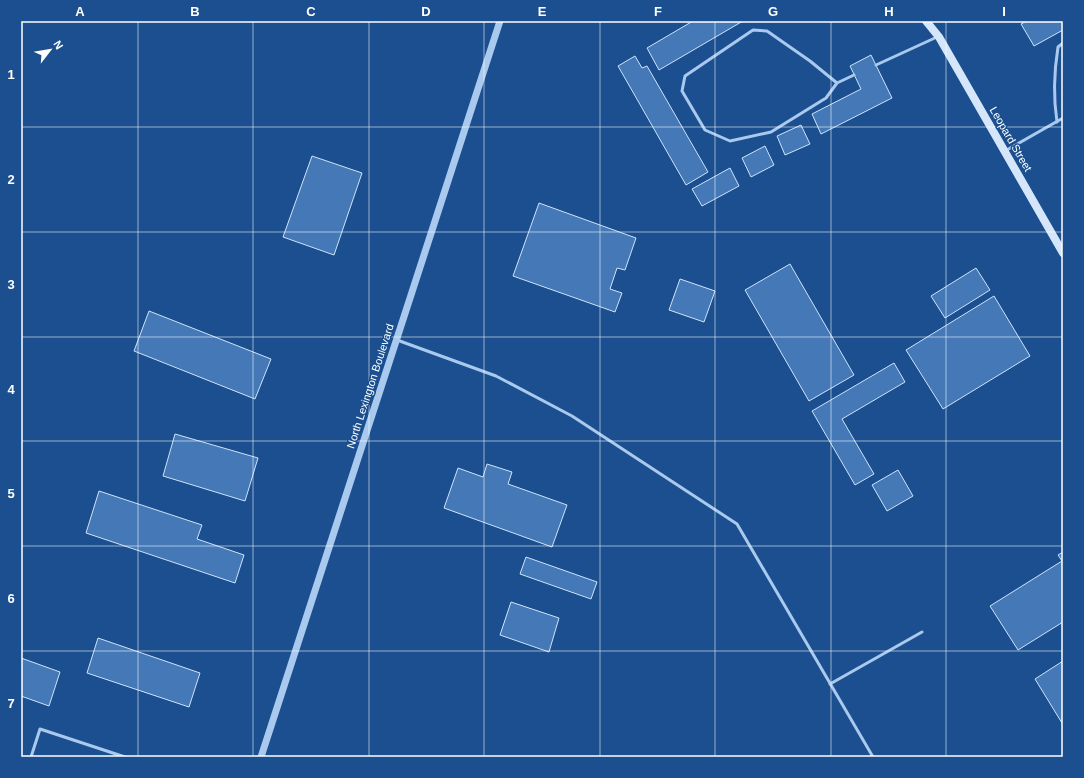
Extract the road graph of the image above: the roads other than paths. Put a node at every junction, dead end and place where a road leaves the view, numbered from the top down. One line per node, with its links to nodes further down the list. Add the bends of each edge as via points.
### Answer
1 (500, 21): 13 (street, North Lexington Boulevard)
2 (926, 21): 4 (main road, Leopard Street)
3 (934, 21): 4 (main road, Leopard Street)
4 (939, 37): 6 (lane); 11 (main road, Leopard Street)
5 (1063, 44): 10 (lane, via 1058,47 1054,72)
6 (876, 65)
7 (854, 75): 8 (lane)
8 (837, 83): 8 (lane, via 826,98 771,132 730,141 705,130 682,91 685,76 753,30 767,31)
9 (1063, 118): 10 (lane)
10 (1057, 122): 11 (lane)
11 (1005, 151): 12 (main road, Leopard Street)
12 (1063, 253)
13 (397, 340): 15 (lane, via 496,376 572,416 737,524); 18 (street, North Lexington Boulevard)
14 (922, 632): 15 (lane)
15 (830, 684): 19 (lane)
16 (31, 757): 17 (lane, via 40,729)
17 (125, 757)
18 (261, 757)
19 (873, 757)

